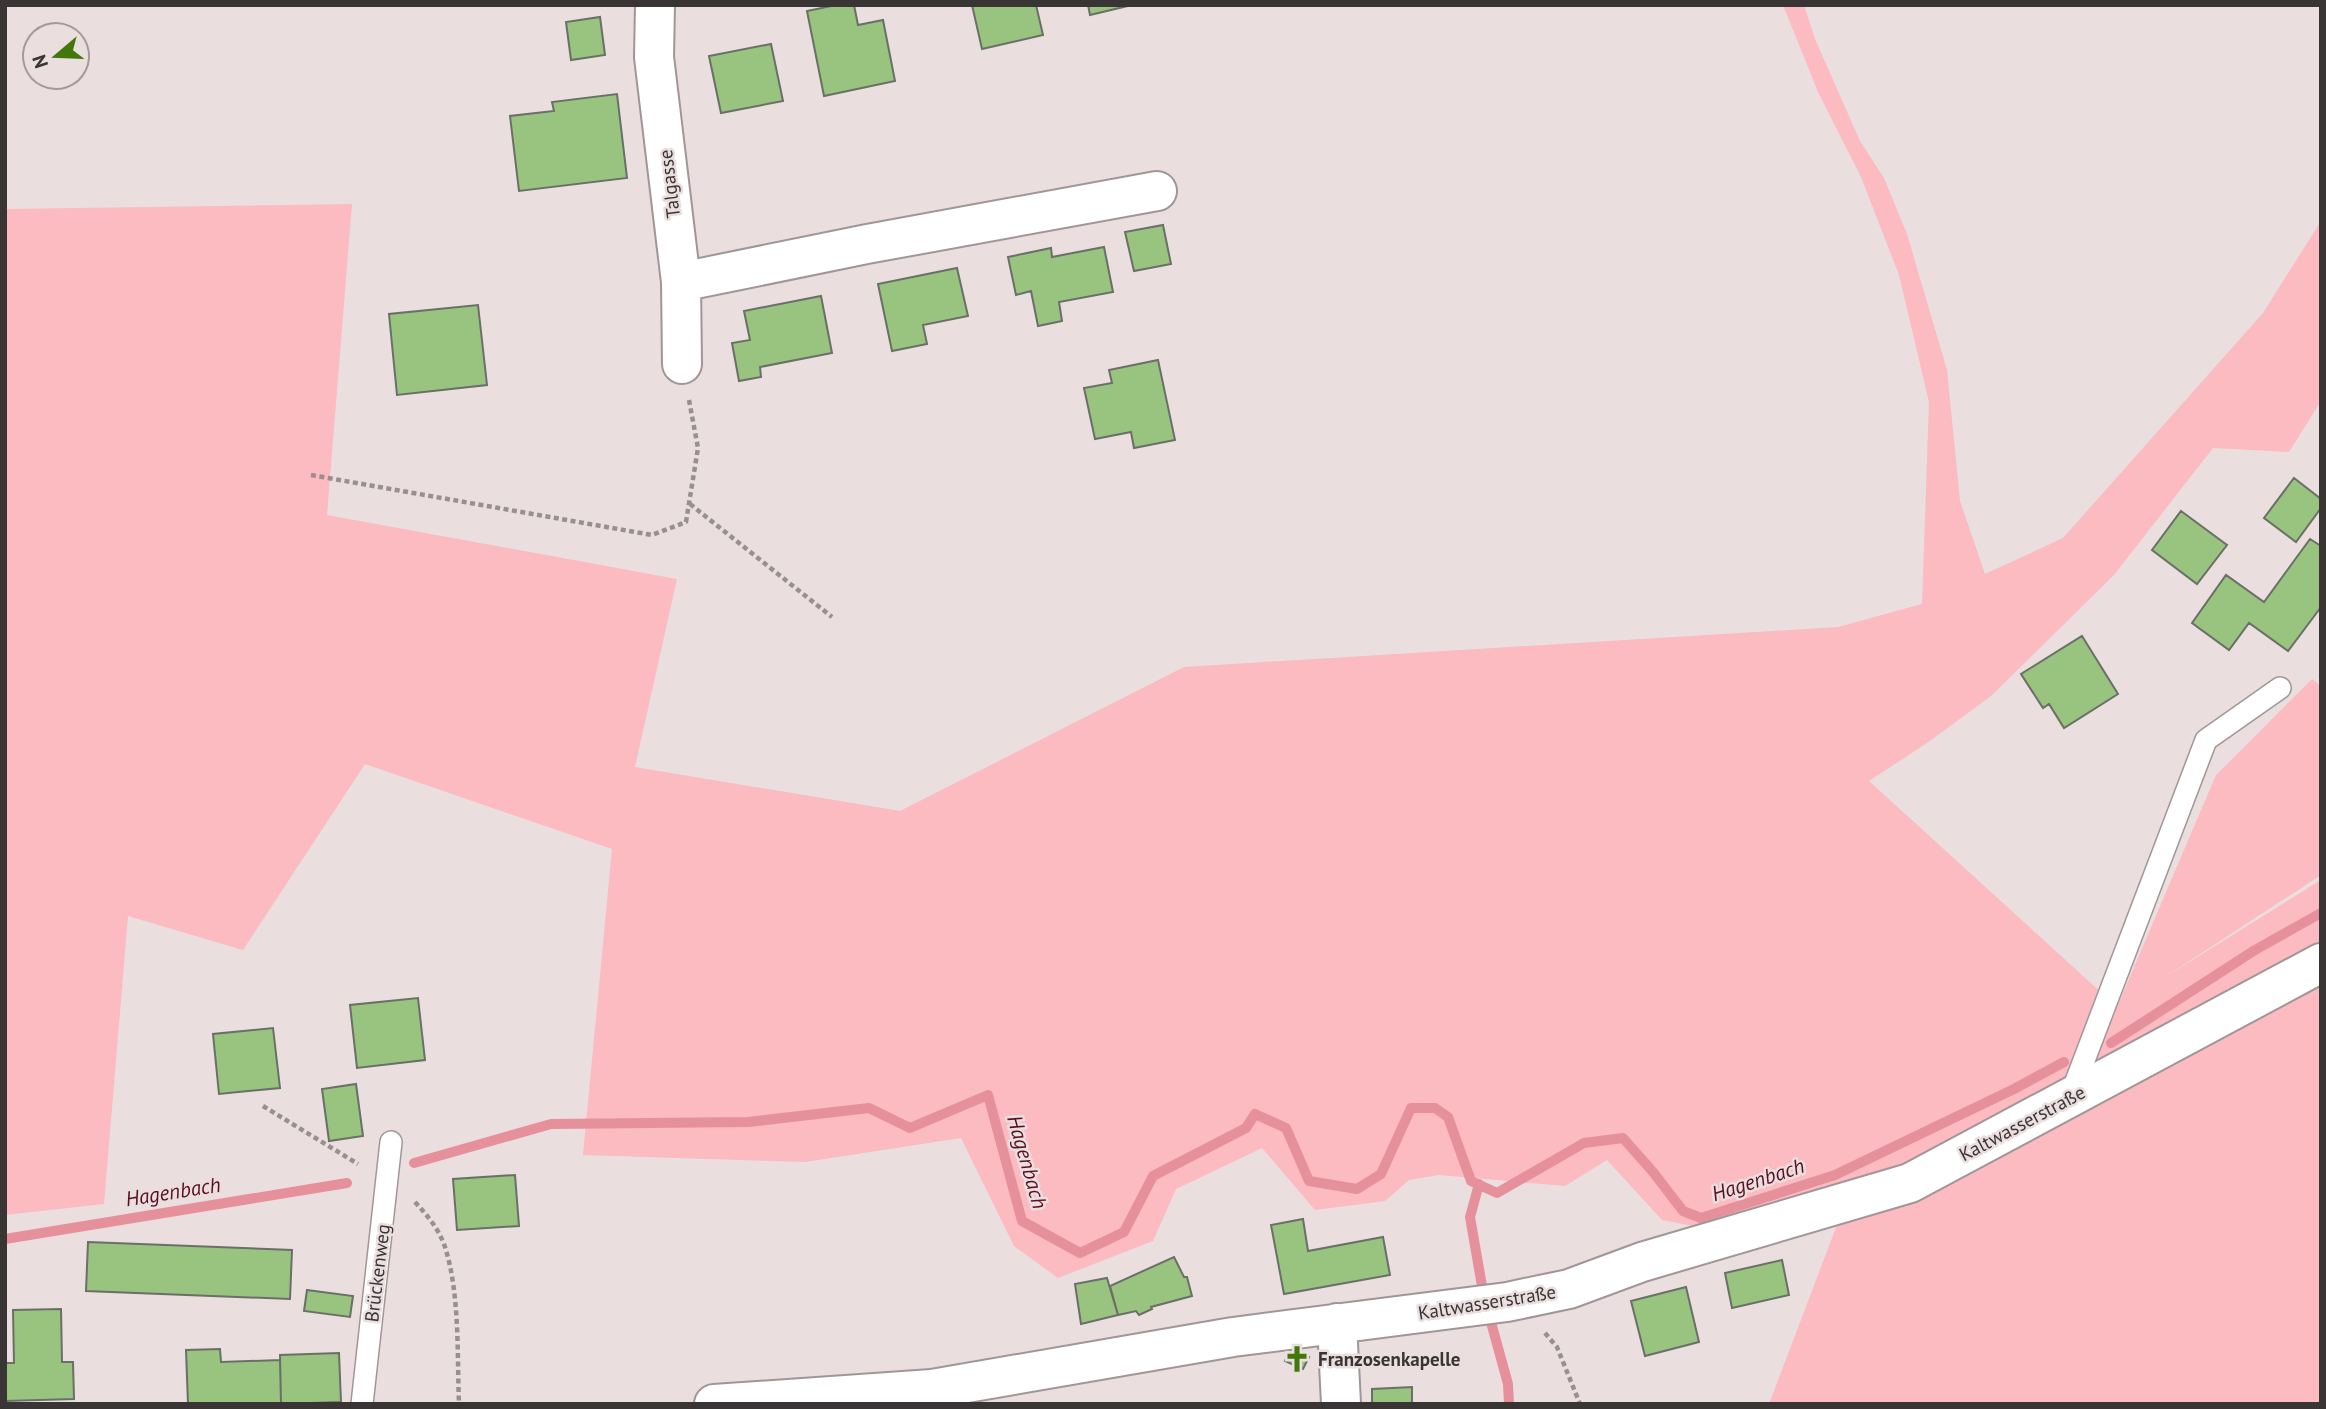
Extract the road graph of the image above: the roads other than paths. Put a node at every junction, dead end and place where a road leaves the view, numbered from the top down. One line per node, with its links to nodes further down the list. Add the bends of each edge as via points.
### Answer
1 (655, 5): 3 (street, Talgasse, via 654,57)
2 (1157, 191): 3 (street)
3 (681, 282): 4 (street, Talgasse)
4 (682, 363)
5 (2280, 688): 7 (lane, via 2206,740)
6 (2321, 963): 7 (street, Kaltwasserstraße)
7 (2070, 1097): 9 (street, Kaltwasserstraße, via 1910,1183 1642,1262 1569,1289 1507,1302)
8 (391, 1142): 10 (lane, Brückenweg)
9 (1337, 1323): 11 (street, Kaltwasserstraße, via 932,1389); 12 (street)
10 (362, 1404)
11 (714, 1404)
12 (1341, 1404)

